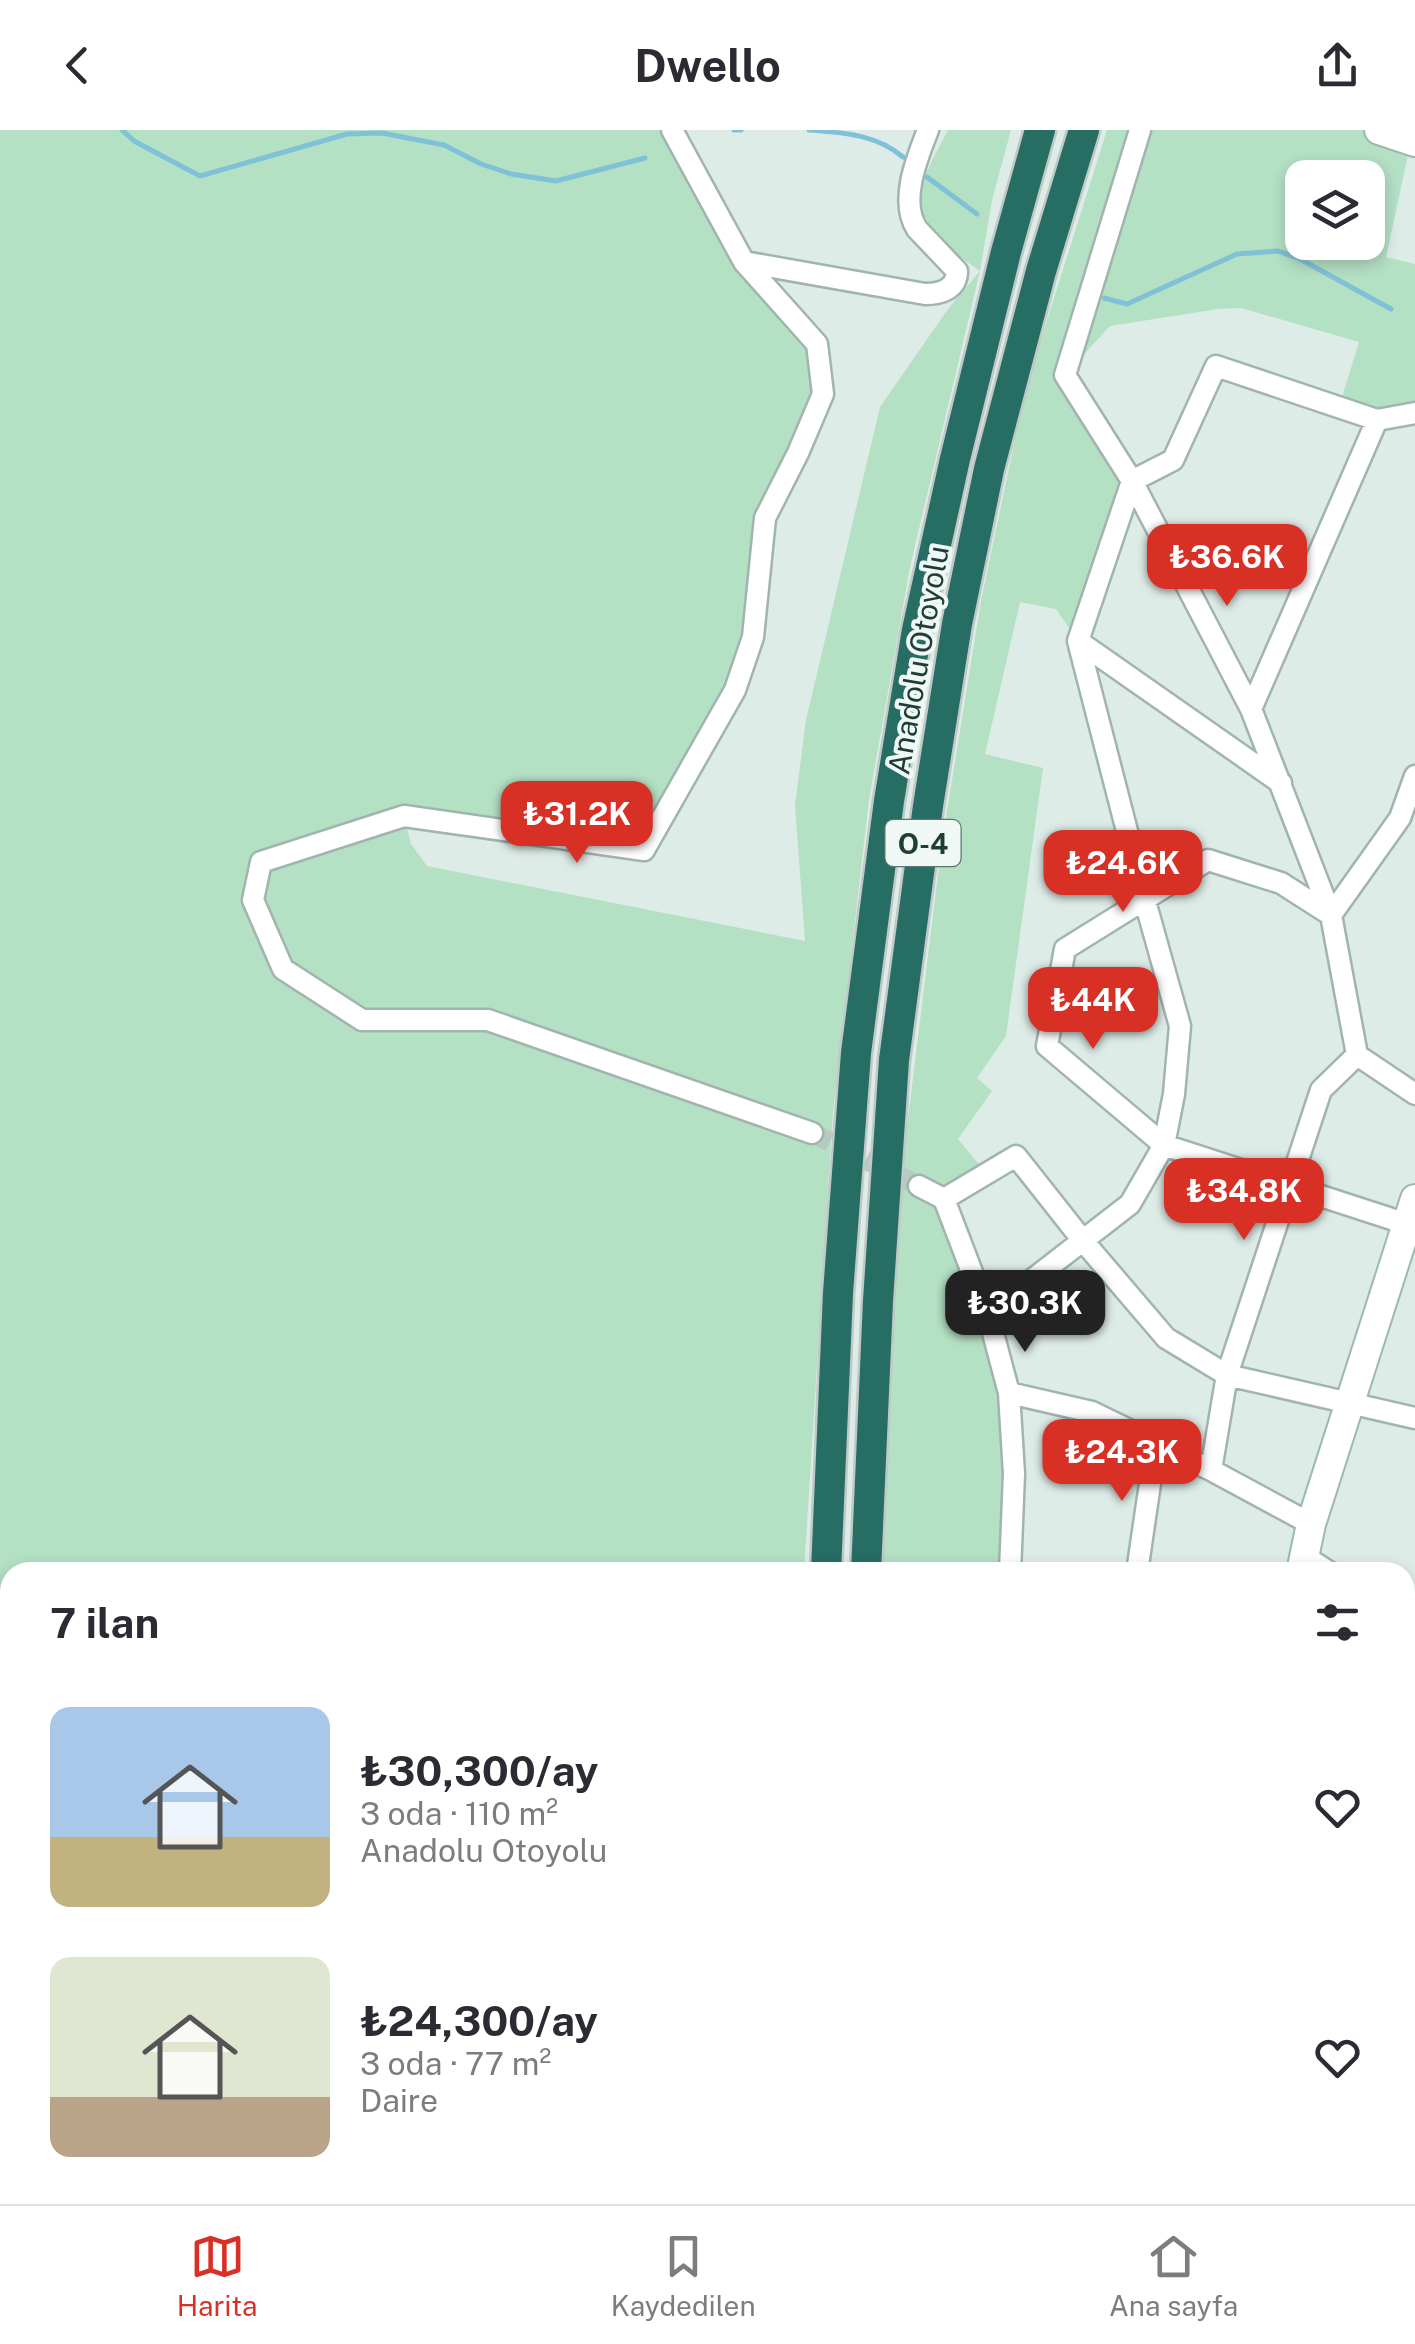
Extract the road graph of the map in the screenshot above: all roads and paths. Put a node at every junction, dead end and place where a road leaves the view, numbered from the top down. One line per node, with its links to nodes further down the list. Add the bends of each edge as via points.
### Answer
1 (672, 130): 8 (street)
2 (928, 130): 8 (street, via 910,210 917,228 958,271 945,291 925,294)
3 (1040, 130): 36 (highway, Anadolu Otoyolu / O-4, via 955,460 917,630 889,801 856,1053)
4 (1084, 130): 37 (highway, Anadolu Otoyolu / O-4, via 990,469 931,788 894,1060)
5 (1140, 130): 11 (street, via 1065,375)
6 (1380, 130): 7 (main road)
7 (1415, 142)
8 (744, 262): 21 (street, via 817,344 823,394 765,518 753,637 735,690 644,850 404,816 262,862 254,900 284,970 362,1020 488,1020)
9 (1415, 413): 10 (street)
10 (1377, 420): 11 (street, via 1216,366 1173,460); 13 (street)
11 (1132, 481): 12 (street); 13 (street)
12 (1078, 641): 15 (street); 17 (street)
13 (1251, 709): 15 (street)
14 (1415, 776): 16 (street)
15 (1281, 783): 18 (street)
16 (1408, 813): 18 (street)
17 (1145, 901): 18 (street, via 1208,860 1282,883); 22 (street, via 1180,1026); 22 (street, via 1065,950 1047,1046)
18 (1331, 916): 19 (street)
19 (1358, 1055): 20 (street); 24 (street, via 1321,1090)
20 (1415, 1094)
21 (812, 1133)
22 (1164, 1146): 24 (street); 27 (street, via 1130,1204)
23 (919, 1186): 25 (street)
24 (1289, 1188): 26 (street); 29 (street)
25 (944, 1199): 27 (street, via 1016,1156); 28 (street)
26 (1411, 1212): 31 (main road)
27 (1084, 1242): 28 (street); 29 (street, via 1166,1338)
28 (988, 1314): 30 (street)
29 (1226, 1375): 31 (street); 34 (street)
30 (1009, 1393): 33 (street, via 1092,1412); 38 (street)
31 (1350, 1402): 32 (street); 35 (main road)
32 (1415, 1418)
33 (1156, 1443): 34 (street); 39 (street)
34 (1211, 1470): 35 (street)
35 (1311, 1524): 40 (main road)
36 (826, 1562)
37 (866, 1562)
38 (1010, 1562)
39 (1138, 1562)
40 (1303, 1562)

